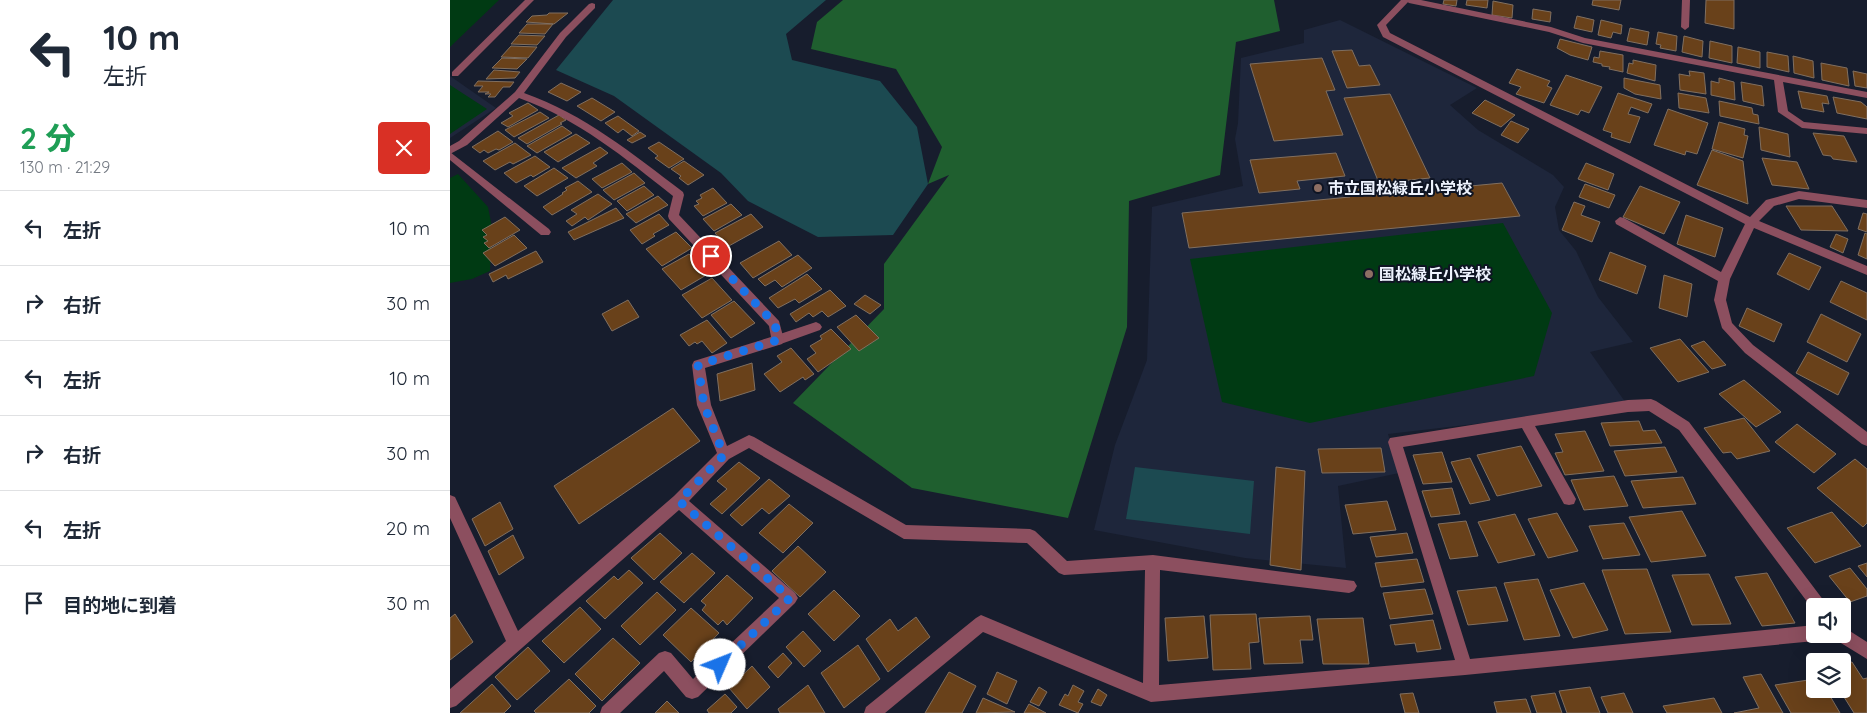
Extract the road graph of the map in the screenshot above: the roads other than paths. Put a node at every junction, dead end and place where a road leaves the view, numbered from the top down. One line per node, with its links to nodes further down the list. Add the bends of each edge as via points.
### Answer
1 (530, 0): 6 (street)
2 (1407, 0): 7 (street, via 1551,30 1583,40); 15 (street, via 1381,25 1386,35)
3 (1686, 0): 5 (street)
4 (592, 6): 8 (street, via 563,35)
5 (1685, 27)
6 (455, 74)
7 (1778, 77): 9 (street); 10 (street, via 1783,112 1802,125)
8 (518, 94): 11 (street); 20 (street, via 534,98 570,117 626,153 678,195 673,216 775,324)
9 (1867, 95)
10 (1867, 132)
11 (450, 151)
12 (450, 155): 16 (street)
13 (1867, 204): 15 (street, via 1799,195 1770,203)
14 (1620, 221): 18 (street)
15 (1751, 222): 17 (street); 18 (street)
16 (545, 232)
17 (1867, 271)
18 (1724, 279): 22 (street, via 1720,300 1726,325 1748,349)
19 (816, 327): 20 (street)
20 (778, 340): 23 (street, via 698,365 704,405)
21 (1526, 422): 24 (street); 29 (street, via 1651,405 1684,426); 34 (street, via 1395,442)
22 (1867, 440)
23 (724, 455): 25 (street); 27 (street, via 749,441 904,532 1030,536 1064,568)
24 (1569, 500)
25 (679, 501): 32 (street); 37 (street, via 790,598 692,692 665,659)
26 (450, 502): 32 (street)
27 (1152, 562): 28 (street); 35 (street)
28 (1349, 586)
29 (1813, 598)
30 (1806, 634): 34 (street)
31 (1851, 640): 33 (street)
32 (516, 644): 36 (street)
33 (1867, 651)
34 (1465, 666): 35 (street)
35 (1151, 694): 38 (street, via 981,623)
36 (450, 700)
37 (608, 713)
38 (872, 713)

